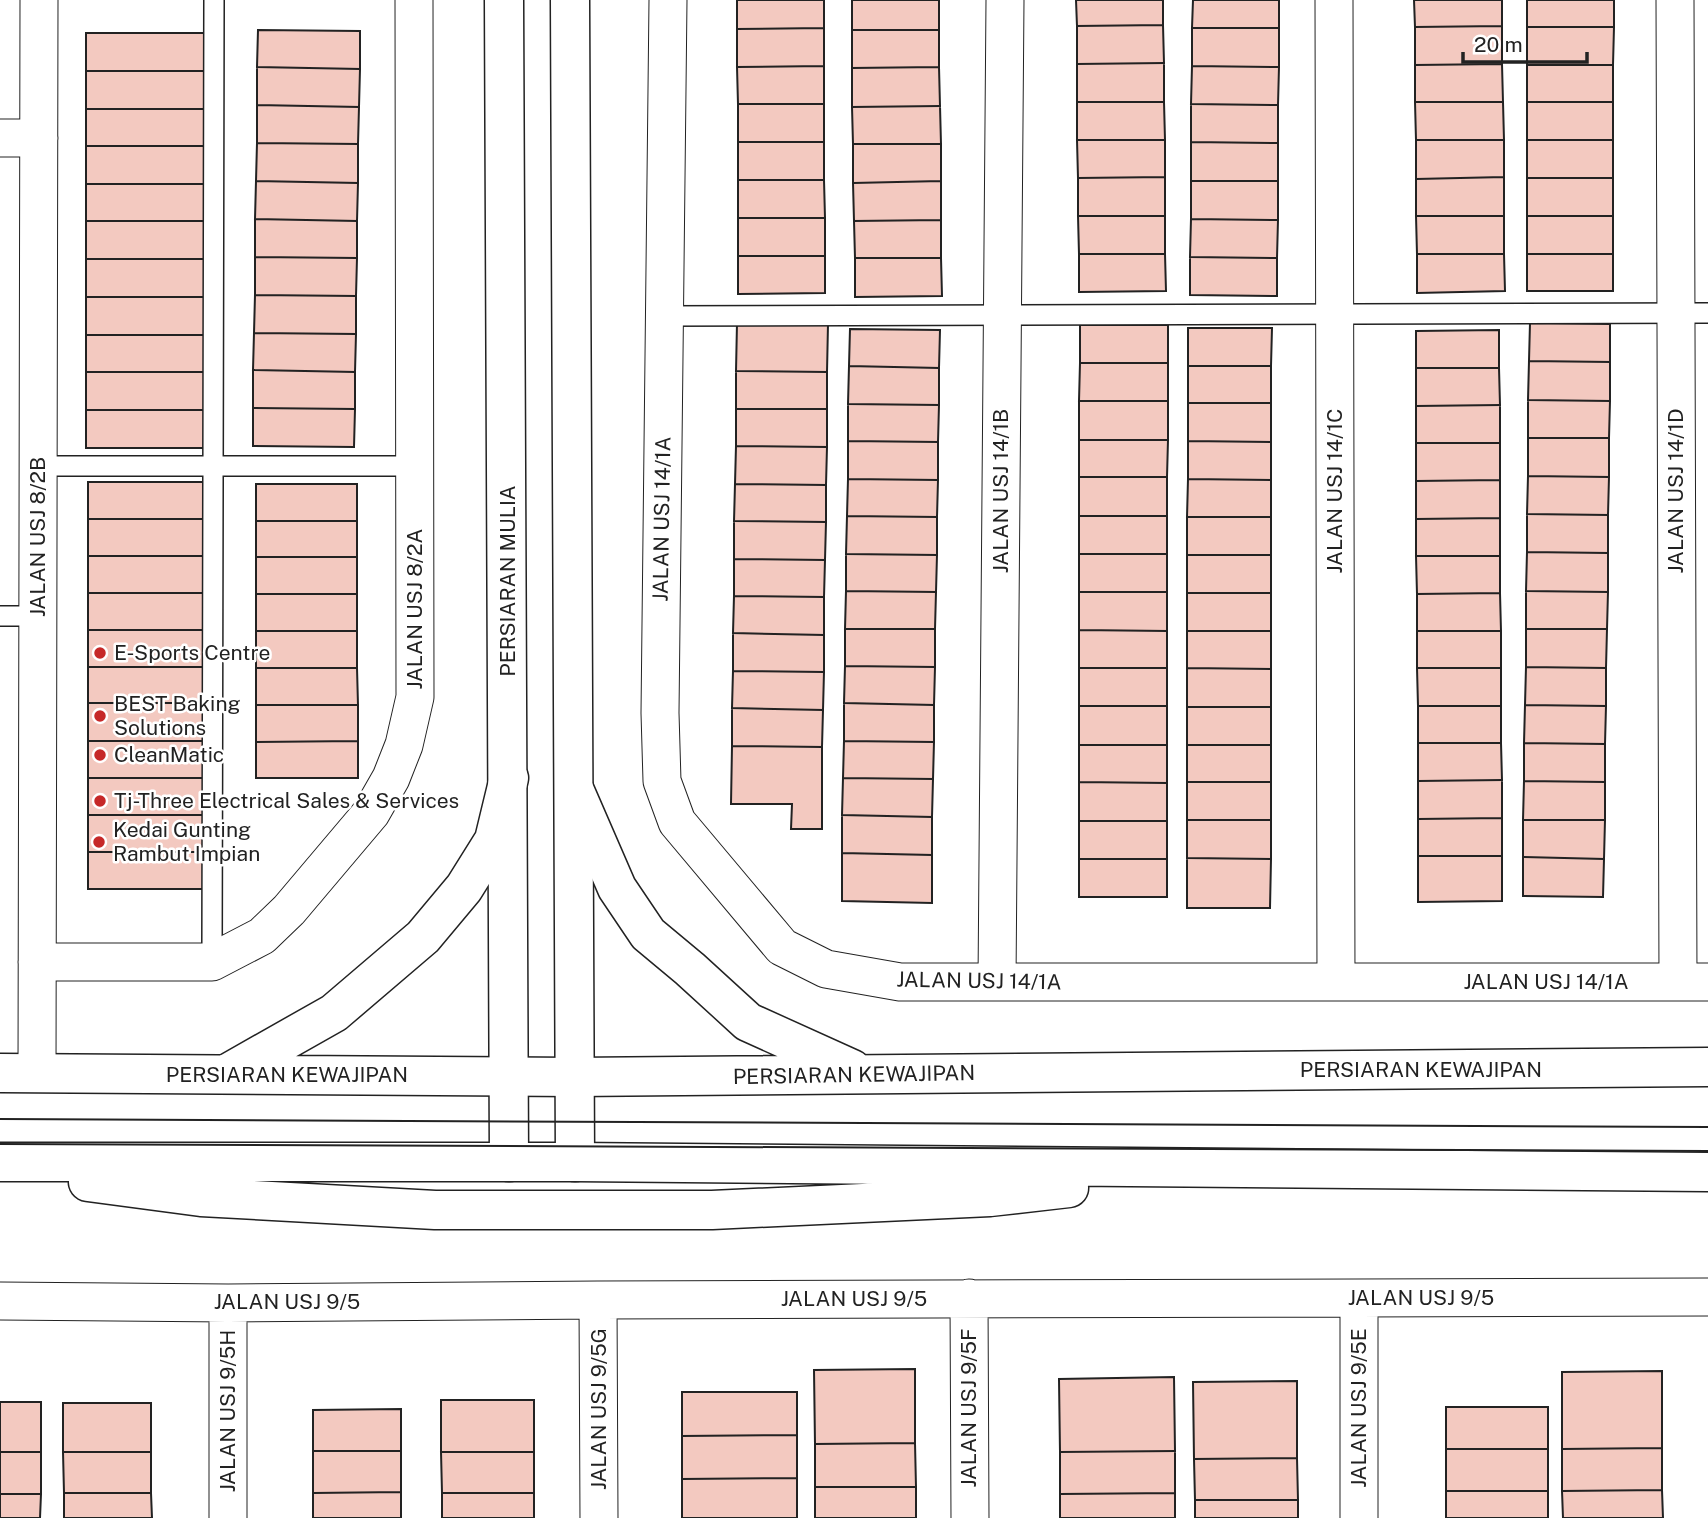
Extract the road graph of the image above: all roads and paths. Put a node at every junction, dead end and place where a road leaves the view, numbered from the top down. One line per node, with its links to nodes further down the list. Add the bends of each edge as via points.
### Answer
1 (39, 0): 11 (street, JALAN USJ 8/2B)
2 (214, 0): 17 (lane)
3 (414, 0): 18 (street, JALAN USJ 8/2A)
4 (504, 0): 21 (main road, PERSIARAN MULIA)
5 (570, 0): 22 (main road)
6 (668, 0): 15 (street, JALAN USJ 14/1A)
7 (1005, 0): 14 (street, JALAN USJ 14/1B)
8 (1334, 0): 13 (street, JALAN USJ 14/1C)
9 (1675, 0): 12 (street, JALAN USJ 14/1D)
10 (0, 138): 11 (street)
11 (39, 138): 16 (street, JALAN USJ 8/2B)
12 (1692, 313): 13 (lane); 27 (street, JALAN USJ 14/1D)
13 (1335, 314): 14 (lane); 26 (street, JALAN USJ 14/1C)
14 (1002, 315): 15 (lane); 25 (street, JALAN USJ 14/1B)
15 (664, 316): 25 (street, JALAN USJ 14/1A, via 660,713 662,781 677,822 782,947 826,969 900,982)
16 (38, 466): 17 (lane); 19 (street, JALAN USJ 8/2B)
17 (213, 466): 18 (lane); 24 (lane)
18 (415, 467): 24 (street, JALAN USJ 8/2A, via 415,697 391,778 371,813 289,910 262,936)
19 (37, 615): 20 (lane); 23 (street, JALAN USJ 8/2B)
20 (0, 616)
21 (509, 778): 31 (main road, via 494,840 464,888 423,937 334,1013); 33 (main road, PERSIARAN MULIA)
22 (574, 789): 32 (main road, via 617,888 648,934 748,1022); 34 (main road)
23 (37, 962): 24 (street, JALAN USJ 8/2A); 30 (street, JALAN USJ 8/2B)
24 (212, 962)
25 (997, 982): 26 (street, JALAN USJ 14/1A)
26 (1336, 982): 27 (street, JALAN USJ 14/1A)
27 (1693, 982)
28 (1708, 1067): 32 (main road, PERSIARAN KEWAJIPAN)
29 (0, 1073): 30 (main road, PERSIARAN KEWAJIPAN)
30 (37, 1073): 31 (main road, PERSIARAN KEWAJIPAN)
31 (226, 1074): 33 (main road, PERSIARAN KEWAJIPAN)
32 (865, 1074): 34 (main road, PERSIARAN KEWAJIPAN)
33 (509, 1076): 34 (main road, PERSIARAN KEWAJIPAN); 36 (main road, PERSIARAN MULIA)
34 (574, 1077): 37 (main road)
35 (0, 1162): 36 (main road)
36 (509, 1162): 37 (main road)
37 (575, 1162): 38 (main road)
38 (1220, 1169): 39 (main road, via 990,1197 712,1210 435,1210 214,1198); 40 (main road)
39 (0, 1170)
40 (1708, 1172)
41 (1708, 1297): 43 (street, JALAN USJ 9/5)
42 (969, 1298): 43 (street, JALAN USJ 9/5); 44 (street, JALAN USJ 9/5); 49 (street, JALAN USJ 9/5F)
43 (1359, 1298): 50 (street, JALAN USJ 9/5E)
44 (598, 1300): 46 (street, JALAN USJ 9/5); 48 (street, JALAN USJ 9/5G)
45 (0, 1301): 46 (street, JALAN USJ 9/5)
46 (228, 1303): 47 (street, JALAN USJ 9/5H)
47 (228, 1518)
48 (599, 1518)
49 (970, 1518)
50 (1359, 1518)

